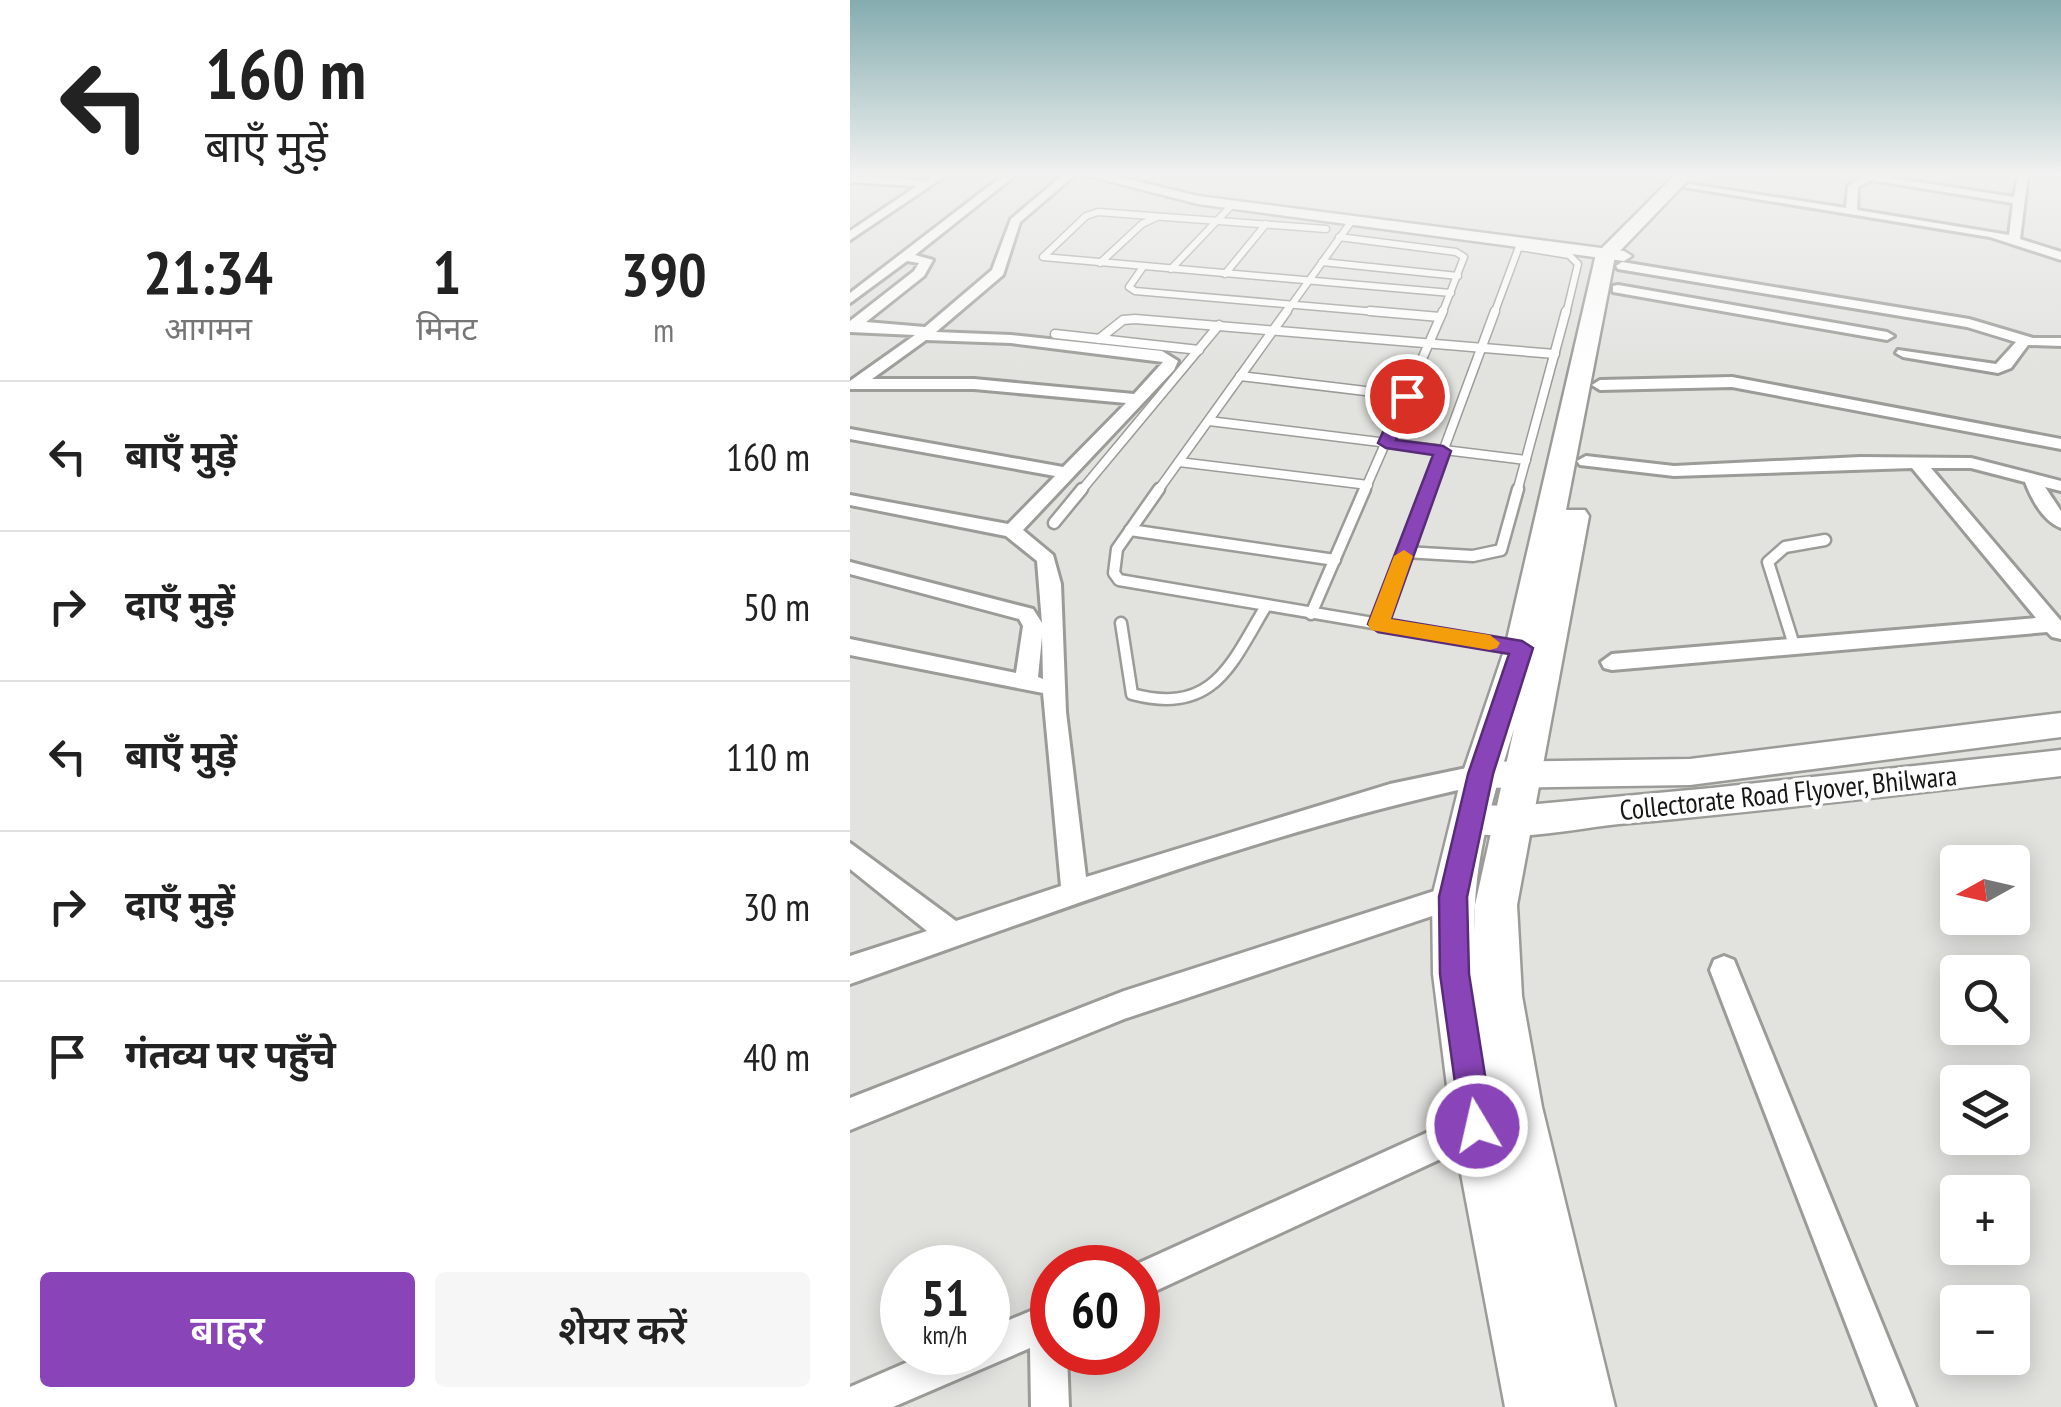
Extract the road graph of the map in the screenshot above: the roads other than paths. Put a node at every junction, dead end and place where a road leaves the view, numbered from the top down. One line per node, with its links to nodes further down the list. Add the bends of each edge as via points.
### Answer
1 (927, 240): 15 (street)
2 (1009, 240): 33 (street, via 998,272)
3 (1062, 240): 17 (lane, via 1043,257)
4 (1125, 240): 17 (lane)
5 (1198, 240): 20 (lane)
6 (1253, 240): 21 (lane)
7 (1338, 240): 16 (lane)
8 (1353, 240): 22 (lane, via 1456,252 1464,257)
9 (1486, 240): 13 (street)
10 (1640, 240): 18 (main road)
11 (2007, 240): 12 (street)
12 (2014, 241): 14 (street)
13 (1520, 244): 18 (street); 40 (lane); 43 (lane, via 1568,255 1578,264)
14 (2061, 256)
15 (904, 257): 25 (street); 31 (street, via 927,260)
16 (1322, 262): 22 (lane); 23 (lane)
17 (1100, 263): 19 (lane)
18 (1618, 266): 35 (street); 37 (street, via 1969,323); 46 (main road); 78 (main road)
19 (1143, 267): 20 (lane); 28 (lane, via 1129,287 1135,291)
20 (1172, 269): 21 (lane)
21 (1225, 274): 23 (lane)
22 (1458, 276): 26 (lane)
23 (1308, 280): 26 (lane); 28 (lane)
24 (850, 284): 25 (street)
25 (868, 285): 27 (street)
26 (1450, 293): 29 (lane)
27 (850, 299)
28 (1292, 303): 29 (lane); 32 (lane)
29 (1440, 317): 39 (lane)
30 (1220, 325): 32 (lane); 36 (lane, via 1126,319); 41 (lane)
31 (851, 326): 33 (street)
32 (1274, 328): 39 (lane); 44 (lane)
33 (926, 334): 45 (street); 48 (street, via 1170,359)
34 (1055, 334): 36 (lane)
35 (1887, 336)
36 (1099, 339): 41 (lane)
37 (2024, 340): 38 (street); 42 (street, via 1998,369)
38 (2061, 342)
39 (1429, 344): 40 (lane); 47 (lane)
40 (1483, 348): 43 (lane); 53 (lane)
41 (1199, 350): 64 (lane)
42 (1903, 353)
43 (1555, 354): 54 (lane)
44 (1240, 376): 47 (lane); 49 (lane)
45 (853, 386): 48 (street, via 974,384)
46 (1600, 386): 52 (street, via 1732,382); 56 (main road)
47 (1407, 396): 51 (lane)
48 (1137, 399): 58 (street)
49 (1208, 421): 51 (lane); 55 (lane)
50 (850, 434): 58 (street)
51 (1386, 443): 53 (lane); 60 (lane)
52 (2061, 444)
53 (1443, 451): 54 (lane); 68 (lane)
54 (1526, 460): 68 (lane, via 1500,550 1473,556)
55 (1179, 462): 60 (lane); 65 (lane)
56 (1586, 462): 57 (street, via 1674,471); 78 (main road)
57 (1916, 462): 59 (street, via 1983,464); 75 (street)
58 (1067, 473): 66 (street)
59 (2032, 477): 61 (street); 63 (street)
60 (1368, 484): 69 (lane)
61 (2061, 486)
62 (850, 500): 66 (street)
63 (2061, 522)
64 (1054, 523)
65 (1130, 530): 69 (lane); 71 (lane, via 1113,563 1120,580)
66 (1012, 531): 81 (street, via 1038,550 1049,570)
67 (1825, 540): 76 (lane, via 1770,555)
68 (1405, 552): 74 (lane)
69 (1335, 560): 72 (lane)
70 (850, 568): 80 (street, via 1026,614 1033,626)
71 (1266, 606): 72 (lane); 73 (lane, via 1222,679 1196,693 1132,694)
72 (1311, 614): 74 (lane)
73 (1121, 624)
74 (1378, 624): 78 (lane)
75 (2057, 629): 76 (street)
76 (1794, 644): 79 (street)
77 (850, 647): 80 (street)
78 (1536, 651): 84 (main road); 85 (main road)
79 (1612, 662)
80 (1026, 683): 81 (street)
81 (1054, 688): 87 (street)
82 (2061, 725): 85 (street, via 1690,772)
83 (2061, 763): 85 (street, Collectorate Road Flyover, Bhilwara)
84 (1480, 774): 85 (main road); 87 (street, via 1390,794)
85 (1504, 804): 88 (main road); 100 (main road, via 1496,905 1499,996 1517,1108)
86 (850, 854): 89 (street)
87 (1075, 893): 89 (street)
88 (1453, 897): 92 (street, via 1124,1005); 93 (main road, via 1454,974)
89 (952, 935): 90 (street)
90 (850, 970)
91 (1724, 970): 101 (street)
92 (850, 1114)
93 (1477, 1126): 94 (street); 99 (main road)
94 (1160, 1272)
95 (923, 1375): 97 (street)
96 (1050, 1375): 98 (street)
97 (850, 1406)
98 (1050, 1407)
99 (1535, 1407)
100 (1585, 1407)
101 (1898, 1407)

